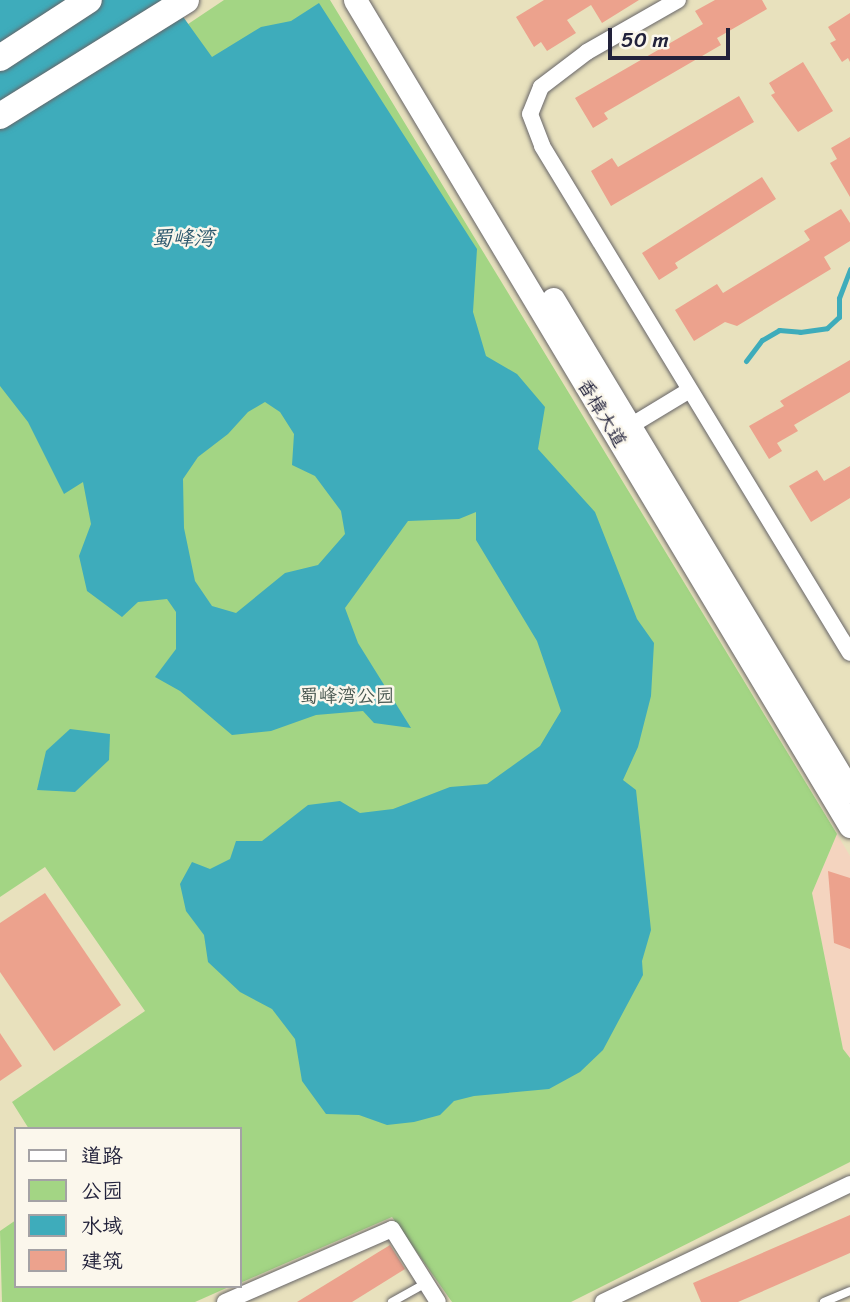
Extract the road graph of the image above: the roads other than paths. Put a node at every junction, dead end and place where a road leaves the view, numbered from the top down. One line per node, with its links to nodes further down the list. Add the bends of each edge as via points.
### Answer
1 (89, 0): 6 (main road)
2 (355, 0): 9 (street, 香樟大道)
3 (372, 0): 9 (street, 香樟大道)
4 (678, 0): 8 (street, via 568,66 541,87 530,114 541,146)
5 (184, 1): 7 (main road)
6 (0, 58)
7 (0, 116)
8 (688, 391): 9 (street); 10 (street)
9 (622, 431): 11 (street, 香樟大道); 12 (street, 香樟大道)
10 (850, 653)
11 (850, 791)
12 (848, 818)
13 (850, 1184): 20 (street)
14 (426, 1283): 16 (street, via 392,1229); 18 (lane); 19 (street)
15 (850, 1291): 21 (lane)
16 (255, 1296): 17 (street)
17 (225, 1302)
18 (392, 1302)
19 (438, 1302)
20 (603, 1302)
21 (824, 1302)

